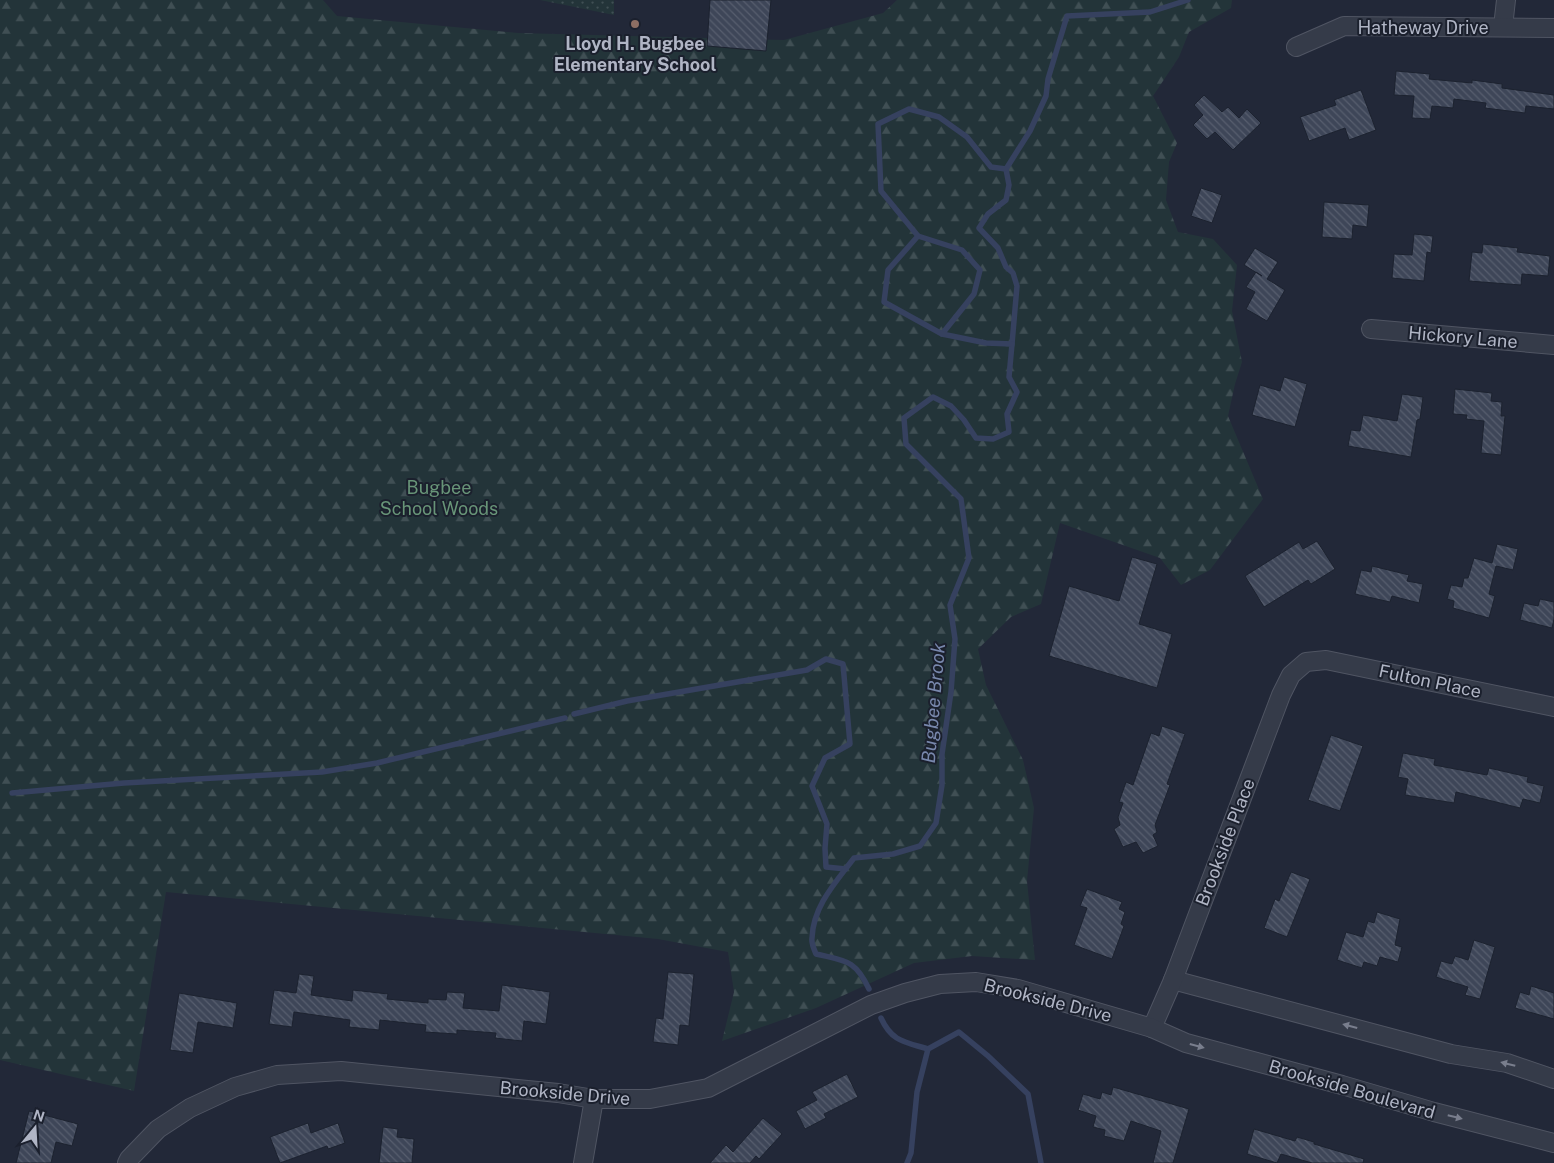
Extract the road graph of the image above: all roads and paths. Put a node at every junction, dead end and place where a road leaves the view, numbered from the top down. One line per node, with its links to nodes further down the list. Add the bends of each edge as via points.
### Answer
1 (1506, 0): 2 (street)
2 (1503, 27): 3 (street, Hatheway Drive); 4 (street, Hatheway Drive, via 1344,26)
3 (1554, 28)
4 (1296, 47)
5 (1371, 329): 6 (street, Hickory Lane)
6 (1554, 345)
7 (1306, 662): 8 (street, Fulton Place, via 1326,660); 9 (street, Brookside Place, via 1291,675 1280,695)
8 (1554, 708)
9 (1173, 980): 10 (street, Brookside Place); 11 (street, one-way to 9, via 1507,1063 1450,1054)
10 (1152, 1028): 12 (street, Brookside Drive, via 1018,989 976,982 940,984 871,1005 708,1088 650,1099); 13 (street, Brookside Boulevard, one-way to 13, via 1186,1043)
11 (1554, 1079)
12 (594, 1099): 14 (street, Brookside Drive, via 341,1071 278,1074 236,1087 190,1108 158,1130); 15 (street)
13 (1554, 1143)
14 (127, 1163)
15 (583, 1163)

